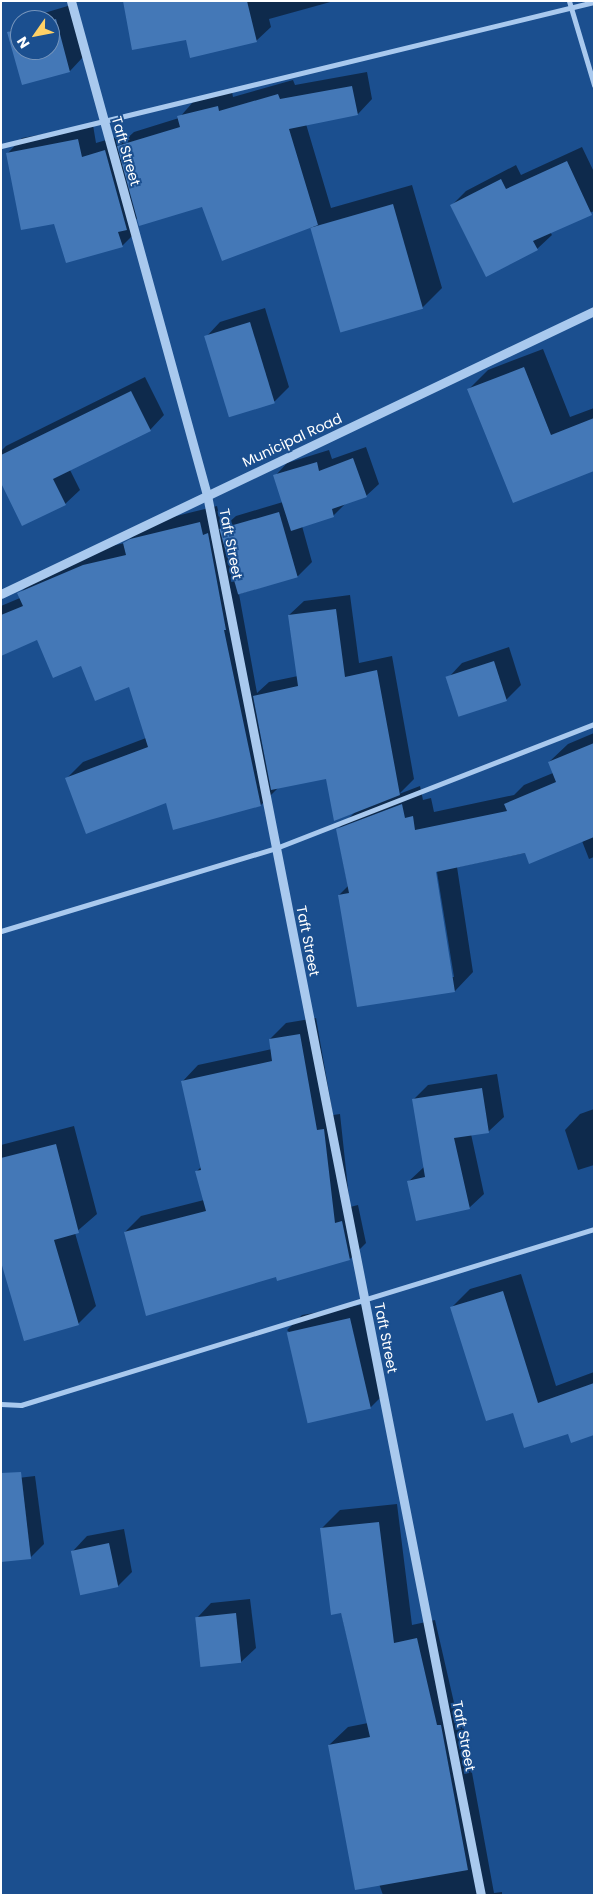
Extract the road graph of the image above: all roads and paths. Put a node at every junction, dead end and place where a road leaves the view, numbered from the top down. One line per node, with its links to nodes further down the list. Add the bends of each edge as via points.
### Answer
1 (71, 1): 6 (street, Taft Street)
2 (569, 1): 4 (street)
3 (594, 2): 4 (street)
4 (572, 8): 5 (street); 6 (street)
5 (594, 85)
6 (103, 121): 7 (street); 9 (street, Taft Street)
7 (1, 146)
8 (594, 311): 9 (street, Municipal Road)
9 (207, 495): 10 (street, Municipal Road); 12 (street, Taft Street)
10 (1, 594)
11 (594, 724): 12 (street)
12 (276, 848): 13 (street); 15 (street, Taft Street)
13 (1, 930)
14 (594, 1229): 15 (street)
15 (364, 1298): 16 (street, via 21,1405); 17 (street, Taft Street)
16 (1, 1404)
17 (481, 1895)

